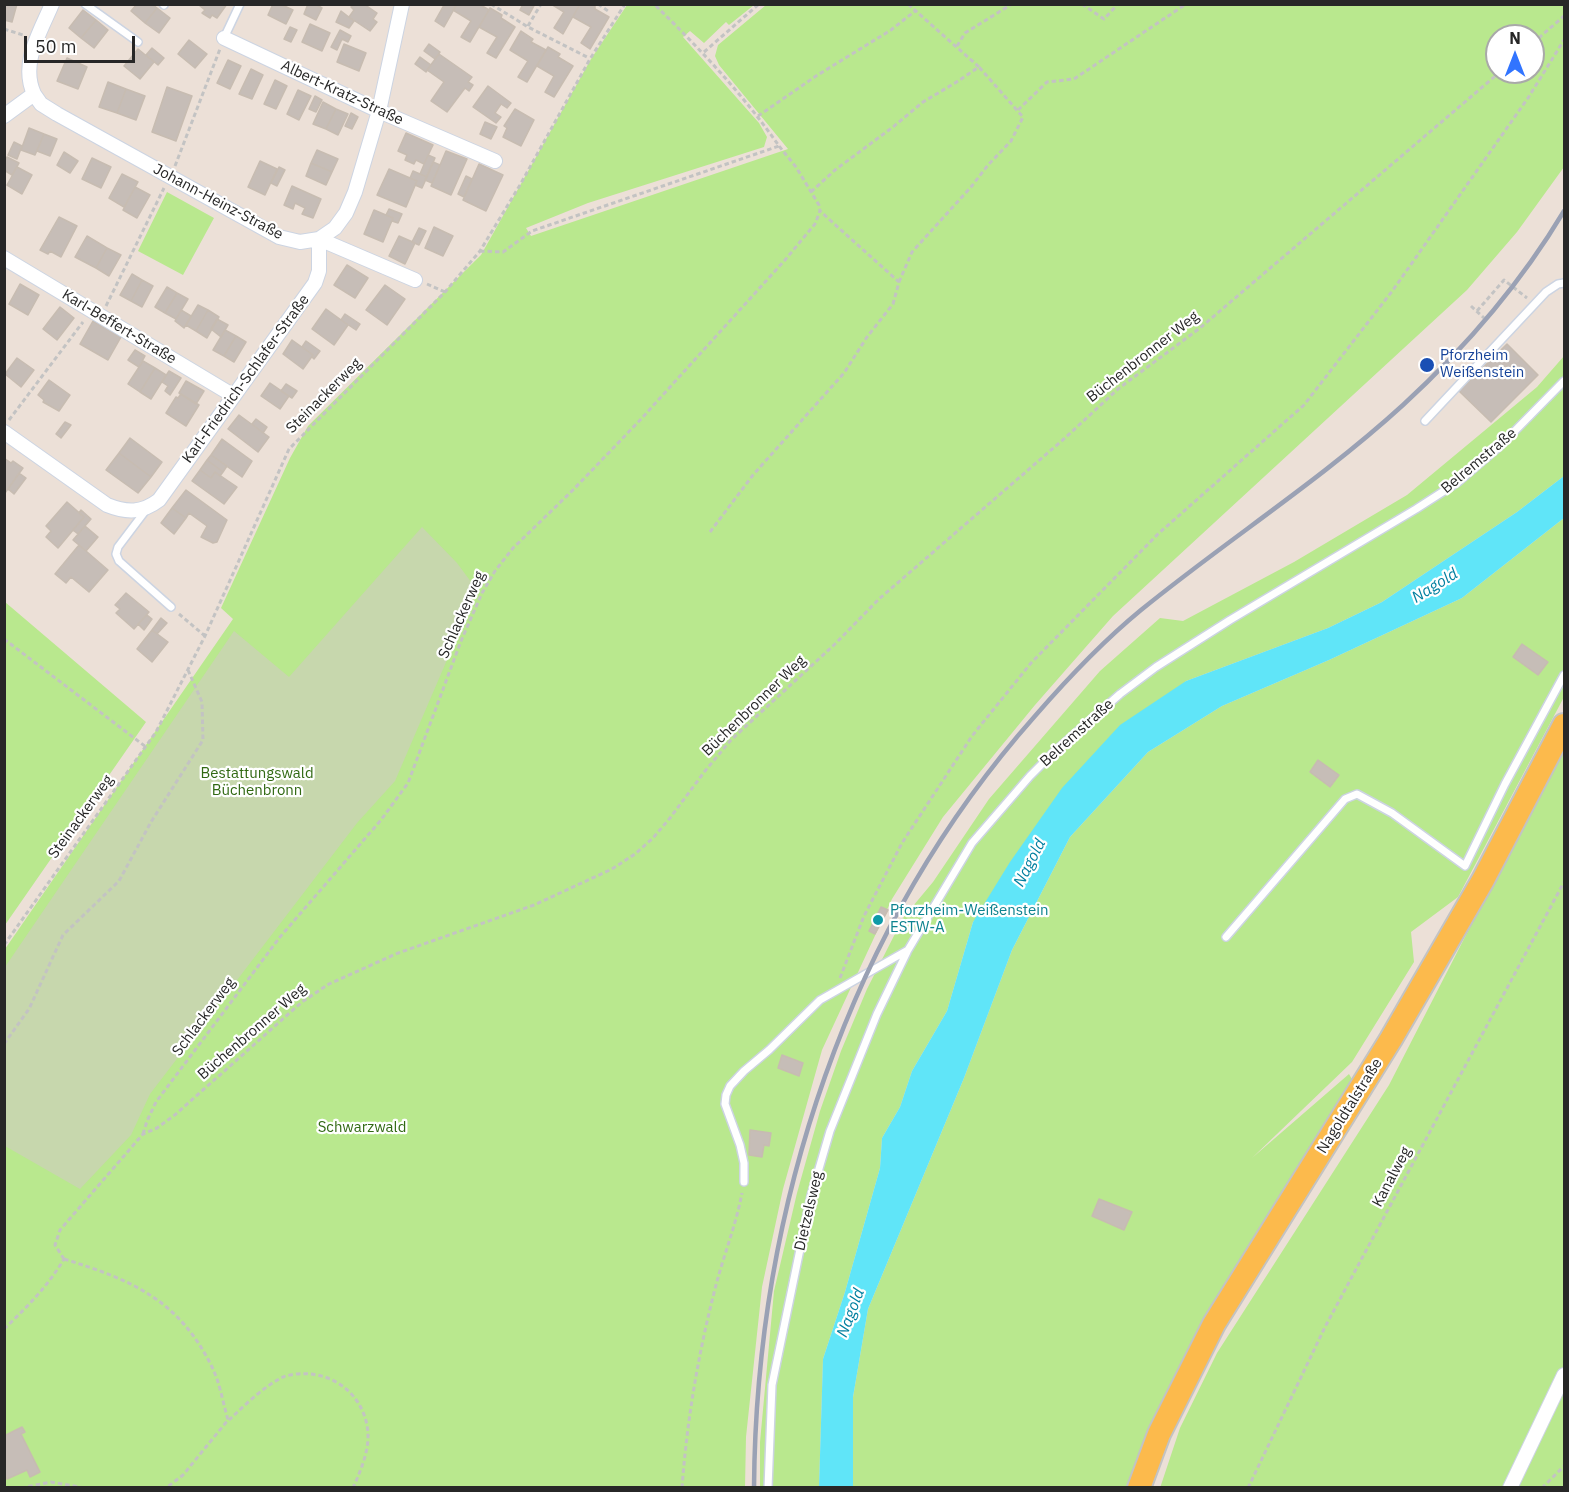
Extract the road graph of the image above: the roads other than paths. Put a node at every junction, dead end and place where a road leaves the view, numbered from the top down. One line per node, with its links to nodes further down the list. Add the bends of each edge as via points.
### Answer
1 (52, 4): 7 (street, via 30,56 28,72)
2 (85, 4): 6 (lane)
3 (240, 4): 5 (lane, Albert-Kratz-Straße)
4 (402, 4): 8 (street)
5 (224, 38): 8 (street, Albert-Kratz-Straße)
6 (138, 42)
7 (34, 94): 9 (street); 11 (street, Johann-Heinz-Straße, via 57,114 279,237 300,242)
8 (379, 111): 10 (street, Albert-Kratz-Straße); 11 (street, via 346,213 335,228)
9 (4, 116)
10 (495, 161)
11 (319, 239): 13 (street, Johann-Heinz-Straße); 16 (street, Karl-Friedrich-Schlafer-Straße, via 315,283)
12 (4, 258): 16 (street, Karl-Beffert-Straße)
13 (415, 279)
14 (1564, 282): 17 (lane, via 1546,292)
15 (1564, 381): 24 (lane, Belremstraße, via 1458,482 1175,654 1092,718 1030,776 972,843)
16 (234, 396): 19 (street, Karl-Friedrich-Schlafer-Straße, via 159,500)
17 (1425, 421)
18 (4, 432): 19 (street, via 107,505 122,511)
19 (148, 508): 20 (lane, Karl-Friedrich-Schlafer-Straße, via 116,554)
20 (171, 607)
21 (1564, 675): 23 (lane, via 1465,866 1392,813 1356,794 1345,799)
22 (1564, 725): 28 (main road, Nagoldtalstraße, via 1483,879 1385,1048 1214,1324 1159,1434)
23 (1226, 937)
24 (908, 950): 25 (lane, via 820,1000 744,1071 726,1095 725,1104 744,1163); 27 (lane, Dietzelsweg, via 890,983 830,1131 811,1196 772,1385)
25 (744, 1182)
26 (1564, 1375): 29 (street)
27 (768, 1488)
28 (1139, 1488)
29 (1510, 1488)

